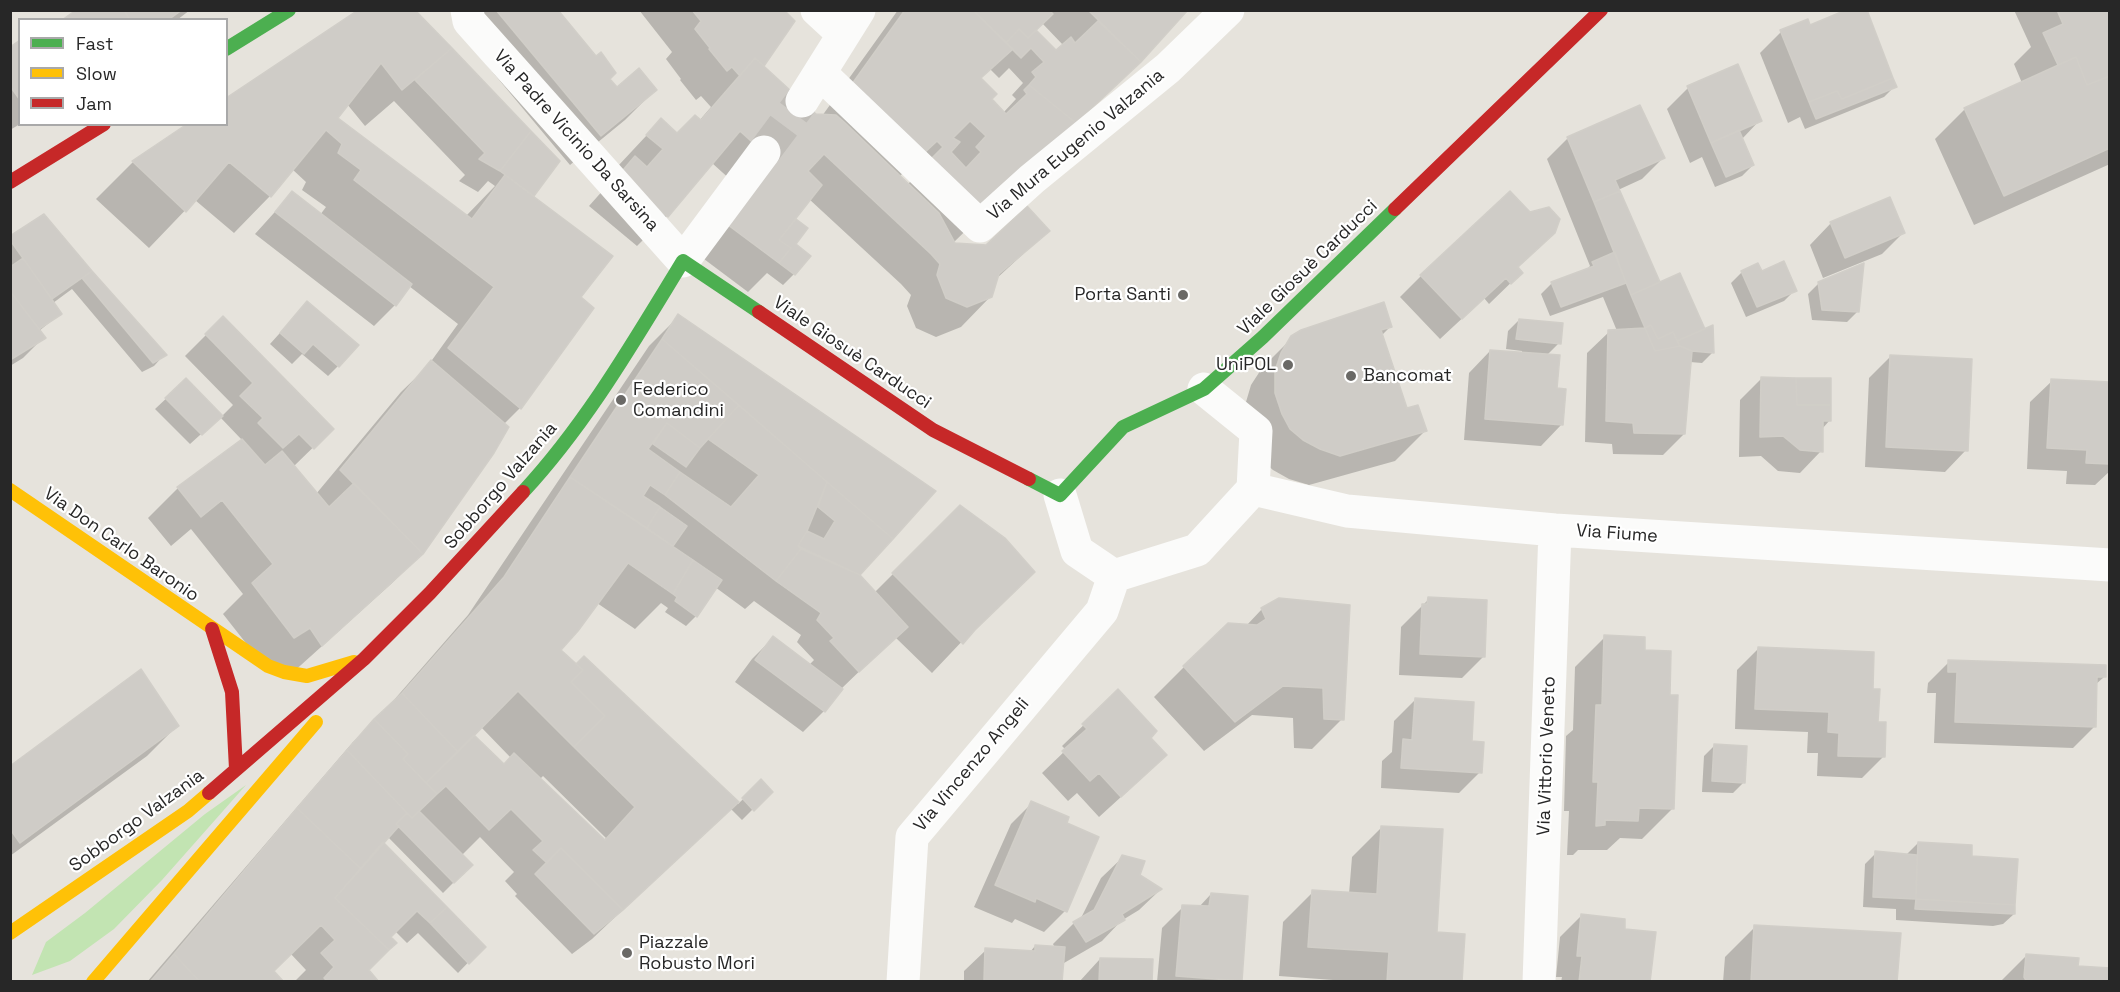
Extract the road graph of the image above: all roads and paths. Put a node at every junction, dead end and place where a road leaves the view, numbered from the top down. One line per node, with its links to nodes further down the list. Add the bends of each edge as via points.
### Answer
1 (289, 10): 7 (street)
2 (817, 10): 6 (street)
3 (1228, 10): 8 (street, Via Mura Eugenio Valzania, via 1168,68 980,226)
4 (1601, 10): 14 (street, Viale Giosuè Carducci, via 1263,337)
5 (463, 14): 13 (street, Via Padre Vicinio Da Sarsina)
6 (851, 22): 8 (street)
7 (228, 48)
8 (820, 73): 9 (street)
9 (802, 101)
10 (101, 126): 12 (street)
11 (764, 152): 13 (street)
12 (10, 183)
13 (683, 261): 17 (street, Viale Giosuè Carducci, via 933,430); 22 (street, Sobborgo Valzania, via 610,380 550,463)
14 (1204, 389): 15 (street, via 1256,431); 17 (street, Viale Giosuè Carducci, via 1123,427)
15 (1253, 489): 18 (street, Via Fiume, via 1347,511); 20 (street, via 1197,550)
16 (10, 490): 21 (street, Via Don Carlo Baronio)
17 (1060, 495): 20 (street, via 1077,551)
18 (1555, 530): 19 (street, Via Fiume); 27 (street, Via Vittorio Veneto)
19 (2109, 566)
20 (1114, 576): 26 (street, Via Vincenzo Angeli, via 1102,611 912,837)
21 (212, 629): 22 (street, Via Don Carlo Baronio, via 268,666 284,672 307,676); 23 (street, via 232,692)
22 (364, 658): 23 (street, Sobborgo Valzania); 25 (street, Sobborgo Valzania, via 313,726)
23 (236, 769): 24 (street, Sobborgo Valzania, via 188,811)
24 (11, 934)
25 (93, 981)
26 (903, 981)
27 (1539, 981)

